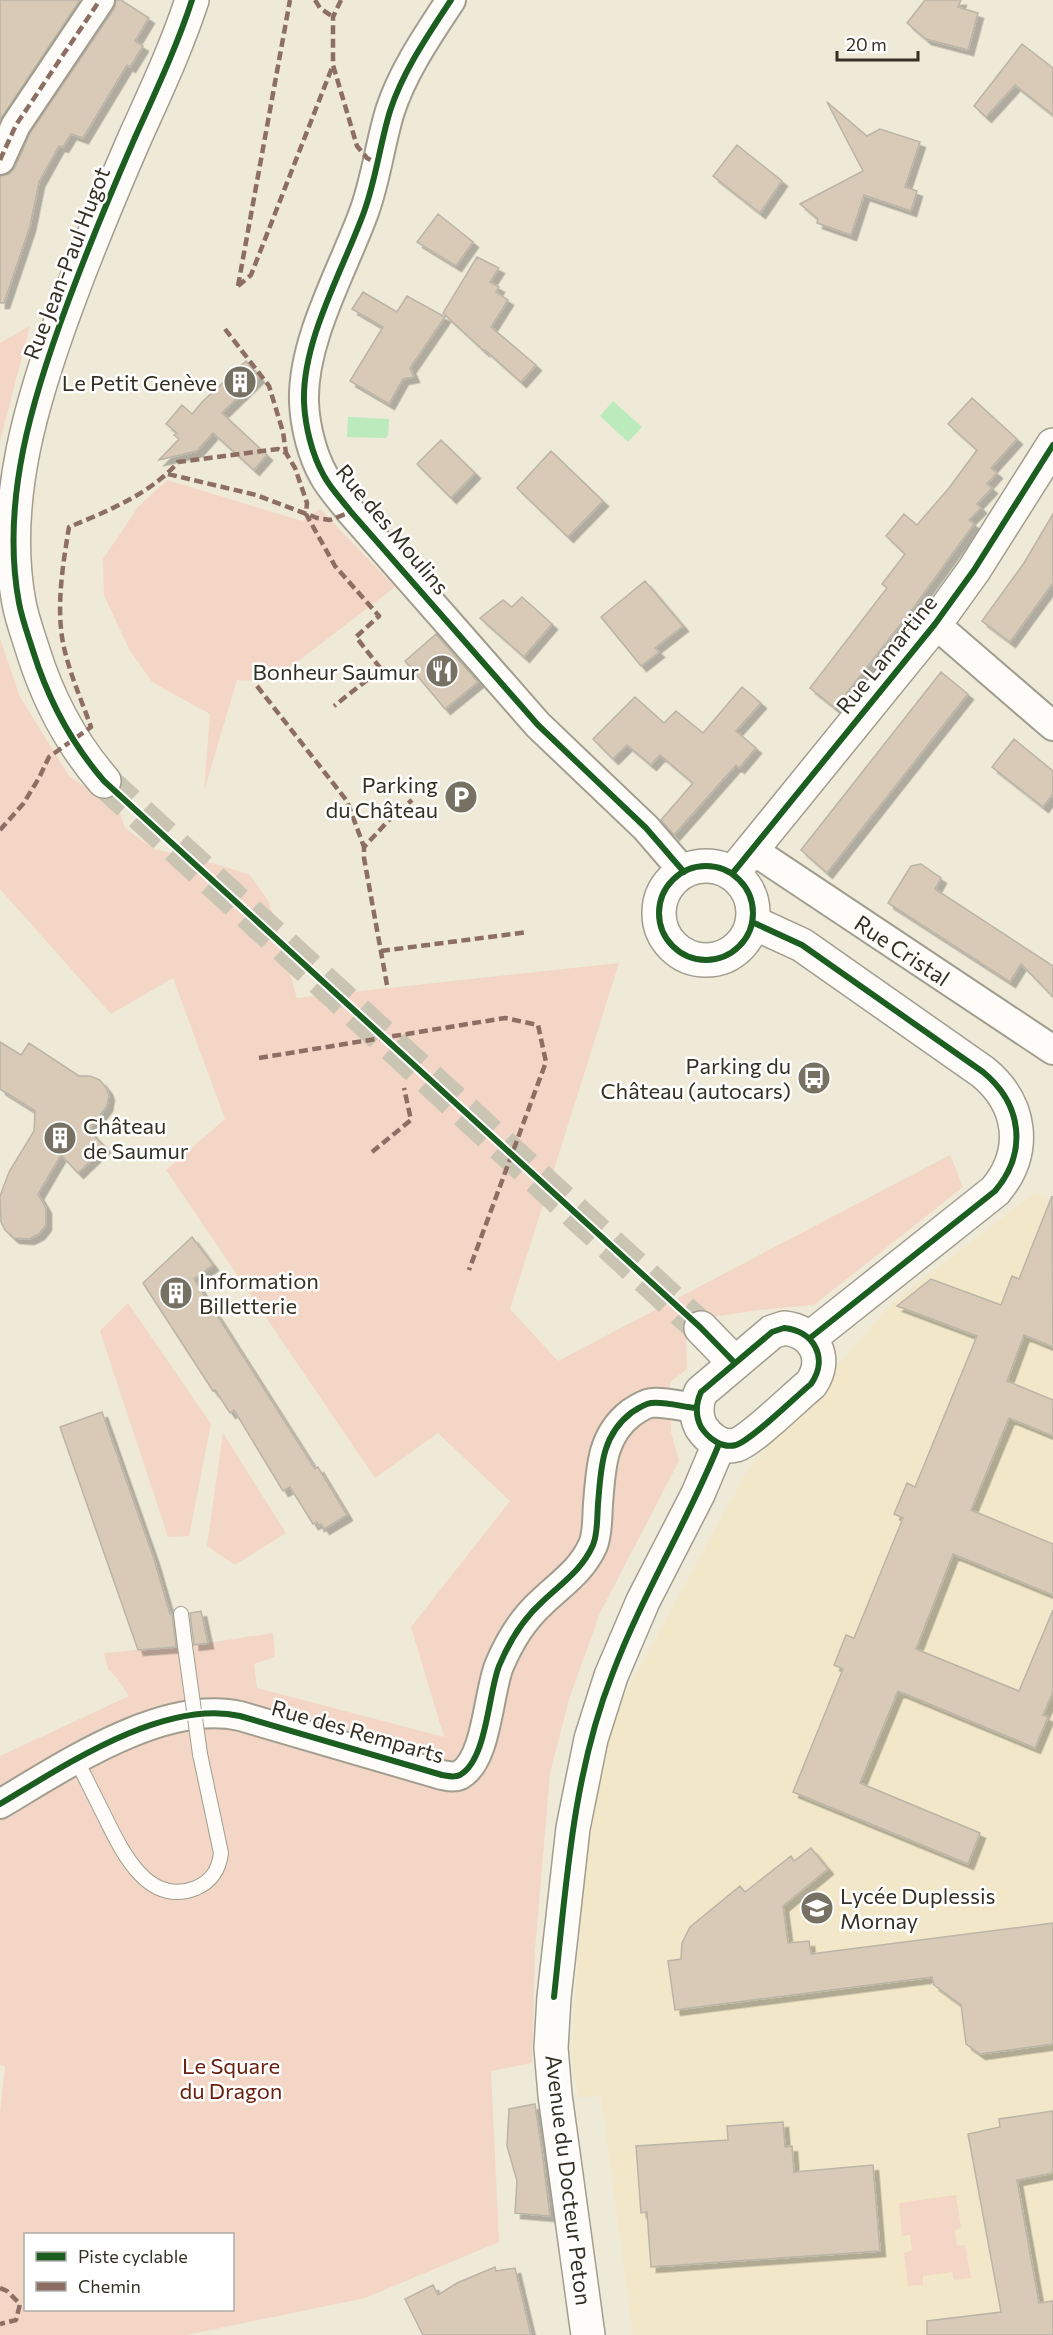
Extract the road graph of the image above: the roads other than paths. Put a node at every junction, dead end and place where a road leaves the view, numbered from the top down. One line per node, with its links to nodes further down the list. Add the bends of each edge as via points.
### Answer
1 (100, 0): 4 (street, via 16,125)
2 (192, 0): 8 (street, Rue Jean-Paul Hugot, via 84,258 45,364 26,433 16,503 14,557 19,602 41,677 72,740)
3 (451, 0): 10 (street, Rue des Moulins, via 400,85 390,111 365,210 314,339 305,374 307,429 323,475 345,505 538,726 646,828)
4 (0, 160)
5 (1053, 445): 6 (street, Rue Lamartine)
6 (935, 624): 7 (street); 9 (street, Rue Lamartine)
7 (1053, 726)
8 (104, 781)
9 (741, 861): 10 (street); 11 (street, via 752,900); 12 (street, Rue Cristal)
10 (684, 872): 11 (street, via 668,886 660,907 662,929 682,954 704,960 726,956 743,942)
11 (752, 922): 14 (street, via 802,945 983,1072 1000,1089 1016,1132 1014,1160 995,1191)
12 (1053, 1050)
13 (701, 1328): 15 (street)
14 (810, 1338): 15 (street, via 793,1329 778,1330); 17 (street, via 820,1366 811,1384 745,1440 729,1446)
15 (734, 1362): 16 (street, via 701,1392)
16 (696, 1408): 17 (street, via 703,1430); 19 (street, Rue des Remparts, via 652,1403 637,1408 613,1431 601,1463 595,1542 582,1567 543,1601 512,1638 492,1683 480,1748 475,1760 461,1774 442,1776 222,1712 166,1721)
17 (720, 1444): 21 (street, Avenue du Docteur Peton, via 611,1676 591,1739 573,1828 551,2048)
18 (181, 1614): 19 (lane, bridge, via 201,1754 221,1853 214,1876 181,1892 150,1883 128,1860)
19 (76, 1759): 20 (street, Rue des Remparts)
20 (0, 1804)
21 (588, 2335)

